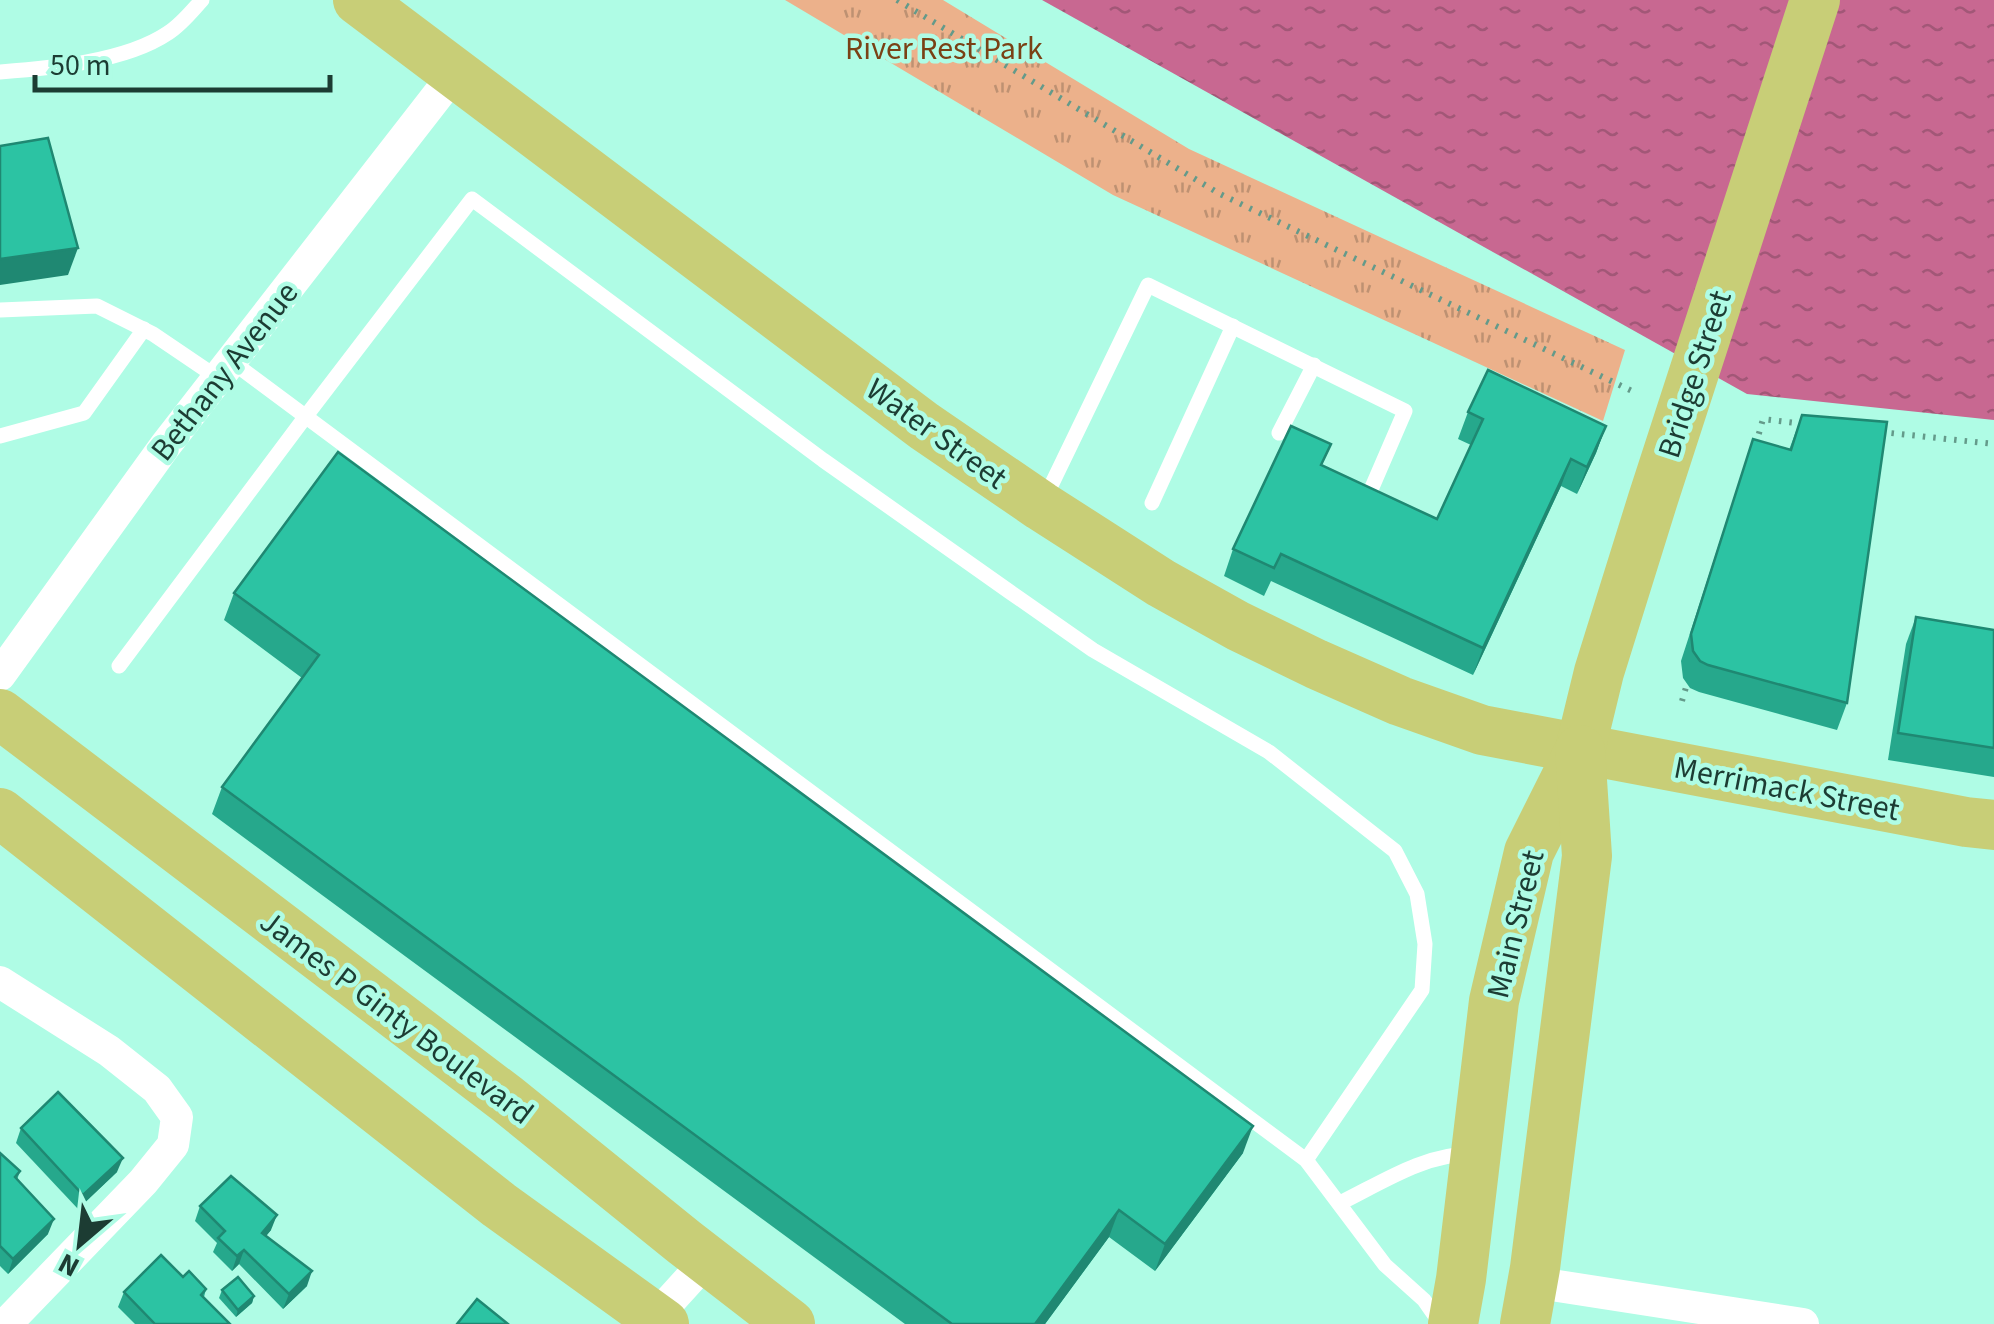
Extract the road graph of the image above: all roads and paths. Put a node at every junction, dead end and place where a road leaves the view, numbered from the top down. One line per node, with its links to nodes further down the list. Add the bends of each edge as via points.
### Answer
1 (202, 0): 5 (lane, via 170,32 138,50)
2 (358, 0): 6 (main road, Water Street)
3 (897, 0): 12 (path, via 1220,194)
4 (1816, 0): 28 (main road, Bridge Street, via 1653,499)
5 (0, 72)
6 (455, 73): 11 (street, Bethany Avenue); 22 (main road, Water Street, via 924,426)
7 (0, 310): 9 (lane, via 98,306)
8 (1233, 326): 10 (lane); 21 (lane); 22 (lane, via 1148,285)
9 (144, 329): 11 (lane); 17 (lane, via 84,413)
10 (1314, 365): 16 (lane); 20 (lane, via 1405,411)
11 (224, 370): 13 (lane); 25 (street, Bethany Avenue)
12 (1632, 392)
13 (306, 416): 24 (lane); 33 (lane); 33 (lane, via 472,200 1092,650 1269,752 1395,851 1418,894 1425,944 1422,990)
14 (1818, 425): 19 (path, via 1763,419)
15 (1873, 431): 18 (path)
16 (1278, 434)
17 (0, 436)
18 (1994, 444)
19 (1752, 457)
20 (1370, 492)
21 (1152, 503)
22 (1041, 506): 28 (main road, Water Street, via 1207,609 1316,664 1482,730)
23 (1692, 664): 26 (path)
24 (119, 666)
25 (0, 675)
26 (1682, 702)
27 (0, 714): 35 (main road, James P Ginty Boulevard, via 506,1098)
28 (1580, 750): 30 (main road, Merrimack Street); 32 (main road, Main Street, via 1529,852 1494,1002); 36 (main road, Main Street, via 1587,856)
29 (0, 813): 37 (main road)
30 (1994, 825)
31 (0, 982): 38 (street, via 108,1051 157,1089 177,1118 173,1145 143,1182)
32 (1477, 1154): 34 (lane, via 1450,1154); 41 (main road, Main Street)
33 (1306, 1160): 34 (lane)
34 (1340, 1203): 40 (lane, via 1384,1266)
35 (707, 1260): 37 (street); 39 (main road, James P Ginty Boulevard)
36 (1528, 1303): 42 (street)
37 (656, 1322)
38 (6, 1324)
39 (790, 1324)
40 (1441, 1324)
41 (1453, 1324)
42 (1803, 1324)

